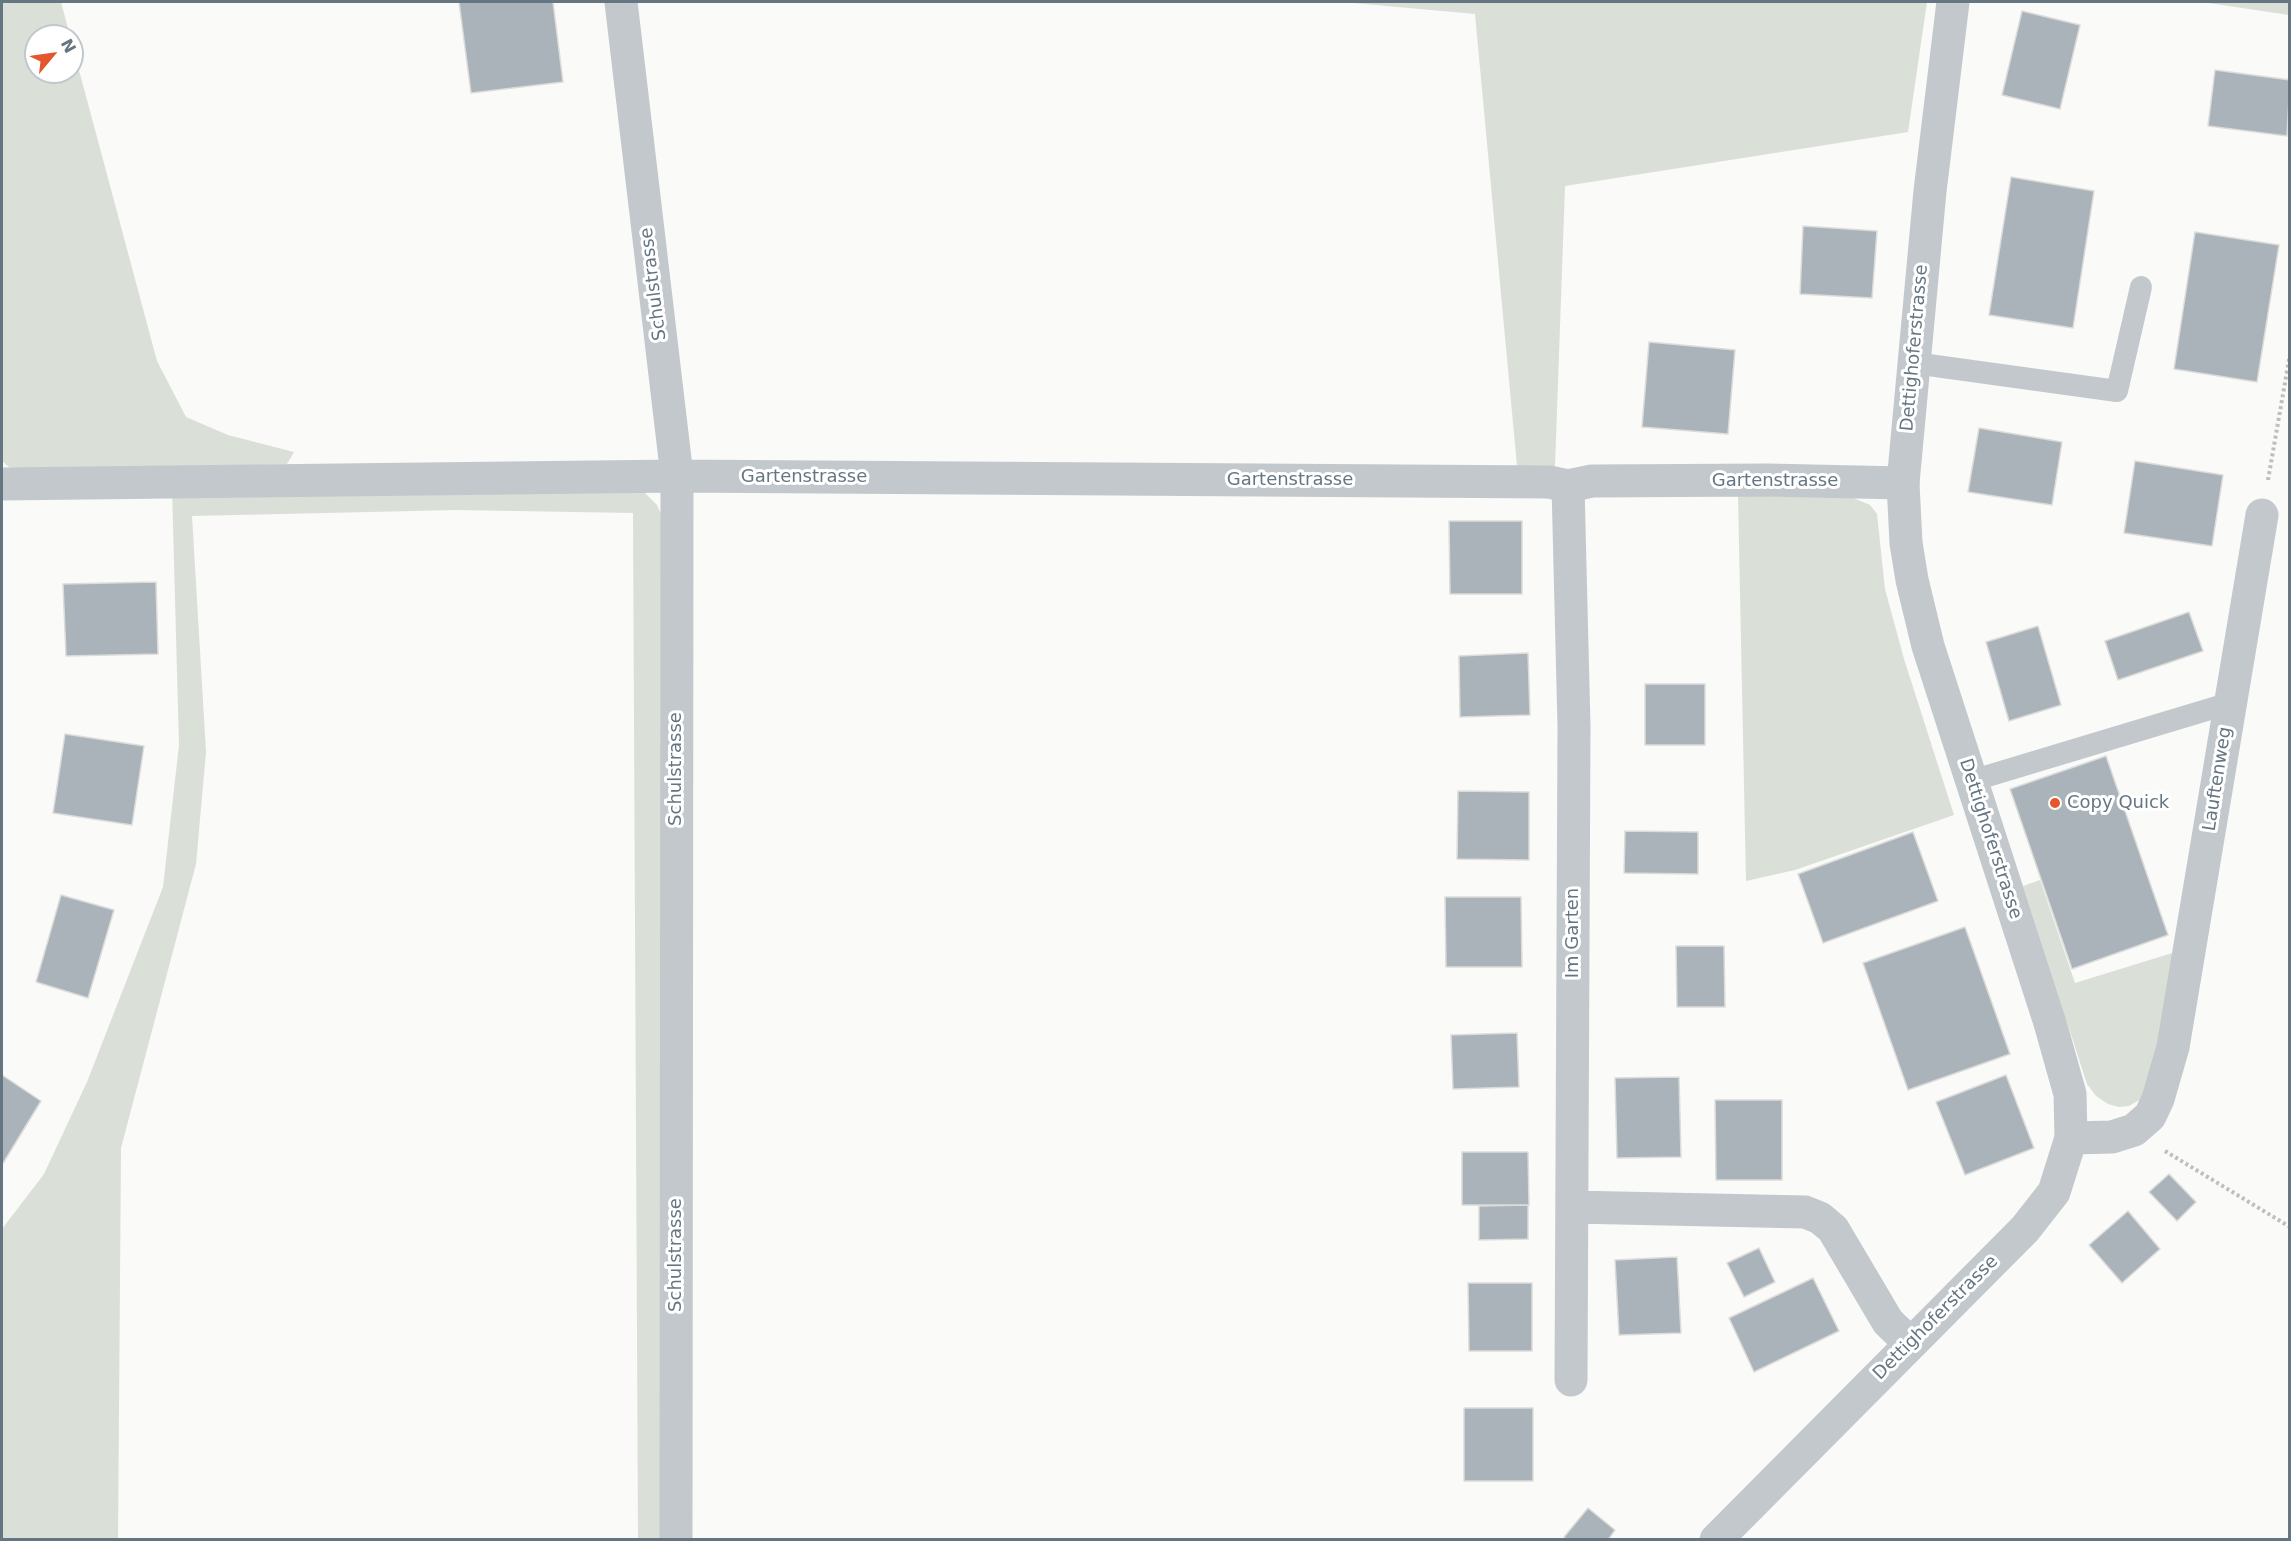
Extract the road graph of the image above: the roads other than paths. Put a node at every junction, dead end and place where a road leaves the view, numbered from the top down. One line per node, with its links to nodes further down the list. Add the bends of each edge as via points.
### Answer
1 (621, 2): 5 (street, Schulstrasse)
2 (1953, 2): 4 (street, Dettighoferstrasse, via 1941,85)
3 (2141, 287): 4 (lane, via 2117,391)
4 (1914, 363): 6 (street, Dettighoferstrasse)
5 (676, 476): 7 (street, Gartenstrasse); 8 (street, Gartenstrasse, via 1537,482); 16 (street, Schulstrasse)
6 (1903, 483): 8 (street, Gartenstrasse, via 1603,481); 11 (street, Dettighoferstrasse, via 1912,580 1928,646)
7 (2, 484)
8 (1568, 486): 13 (street, Im Garten, via 1574,726)
9 (2262, 515): 10 (street, Lauftenweg)
10 (2230, 703): 11 (lane); 12 (street, Lauftenweg, via 2173,1047 2158,1099 2150,1116 2134,1130 2112,1137)
11 (1971, 781): 12 (street, Dettighoferstrasse, via 2070,1094)
12 (2071, 1138): 14 (street, Dettighoferstrasse, via 2054,1192 2025,1229)
13 (1572, 1207): 14 (street, via 1805,1212 1833,1229 1888,1322); 15 (street, Im Garten)
14 (1910, 1343): 17 (street, Dettighoferstrasse)
15 (1571, 1380)
16 (676, 1539)
17 (1716, 1539)

